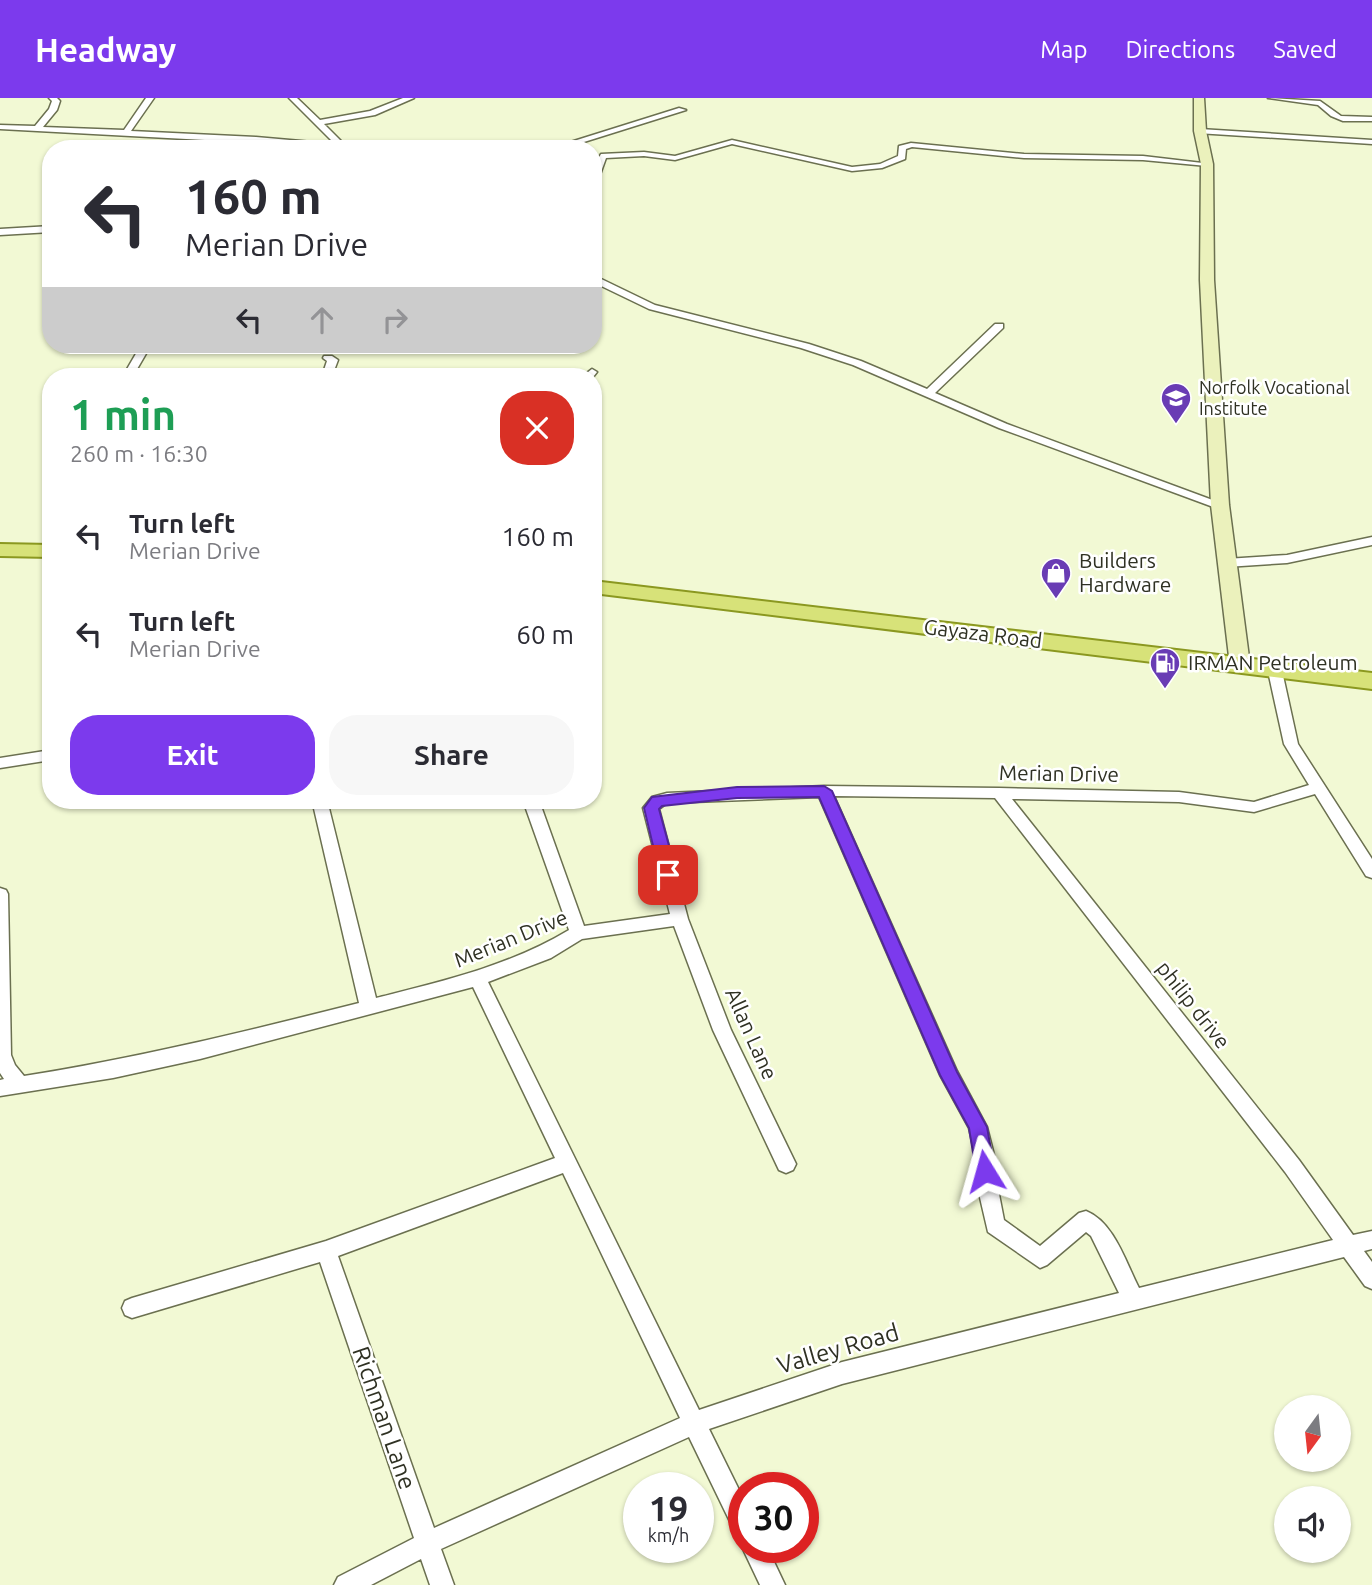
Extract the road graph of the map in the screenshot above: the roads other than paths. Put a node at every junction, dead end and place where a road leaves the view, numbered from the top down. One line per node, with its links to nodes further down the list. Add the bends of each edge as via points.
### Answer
1 (53, 98): 11 (street, via 53,110)
2 (150, 98): 13 (street)
3 (293, 98): 9 (street)
4 (410, 98): 9 (street, via 362,116)
5 (1199, 98): 12 (street)
6 (1272, 98): 8 (street, via 1320,103 1327,114 1340,120)
7 (682, 110): 16 (street)
8 (1372, 120)
9 (318, 123): 15 (street)
10 (0, 127): 11 (street)
11 (37, 129): 13 (street)
12 (1200, 131): 17 (street); 19 (street)
13 (126, 133): 14 (street)
14 (242, 140)
15 (336, 140)
16 (582, 140)
17 (1372, 142)
18 (602, 158): 19 (street, via 639,154 675,158 726,142 852,169 891,163 902,157 903,147 911,145 1024,156)
19 (1207, 164): 25 (street, via 1207,280)
20 (42, 230): 21 (street)
21 (0, 232)
22 (602, 283): 24 (street, via 642,304 817,349)
23 (999, 326): 24 (street)
24 (929, 393): 25 (street, via 1003,426)
25 (1220, 505): 29 (street)
26 (1372, 541): 29 (street, via 1286,559)
27 (42, 551): 28 (main road)
28 (5, 553)
29 (1226, 564): 31 (street)
30 (602, 588): 31 (main road, Gayaza Road)
31 (1240, 665): 32 (main road, Gayaza Road)
32 (1275, 670): 33 (main road, Gayaza Road); 36 (street, via 1291,744)
33 (1372, 681)
34 (42, 756): 35 (street)
35 (0, 763)
36 (1318, 788): 38 (street, Merian Drive, via 1254,807 1179,797); 41 (street)
37 (824, 791): 38 (street, Merian Drive); 43 (street, Merian Drive, via 657,801 651,808); 54 (street, via 949,1075 978,1127 995,1225 1040,1258 1086,1220 1098,1228)
38 (999, 793): 51 (street, philip drive)
39 (321, 809): 46 (street)
40 (534, 809): 44 (street)
41 (1372, 872)
42 (0, 894): 47 (street, via 2,1055)
43 (680, 919): 44 (street, Merian Drive); 50 (street, Allan Lane, via 722,1030)
44 (578, 933): 45 (street, Merian Drive, via 545,953)
45 (478, 979): 46 (street, Merian Drive); 49 (street)
46 (369, 1007): 47 (street, Merian Drive, via 113,1070)
47 (19, 1084): 48 (street, Merian Drive)
48 (0, 1088)
49 (567, 1163): 52 (street); 56 (street)
50 (786, 1164)
51 (1361, 1242): 53 (street, philip drive); 54 (street, Valley Road)
52 (326, 1251): 55 (street); 58 (street, Richman Lane)
53 (1372, 1279)
54 (1133, 1298): 56 (street, Valley Road, via 842,1373)
55 (132, 1308)
56 (692, 1424): 57 (street); 58 (street, Valley Road)
57 (728, 1495)
58 (428, 1543): 60 (street, Valley Road); 61 (street, Richman Lane)
59 (762, 1563): 62 (street)
60 (346, 1585)
61 (442, 1585)
62 (774, 1585)

